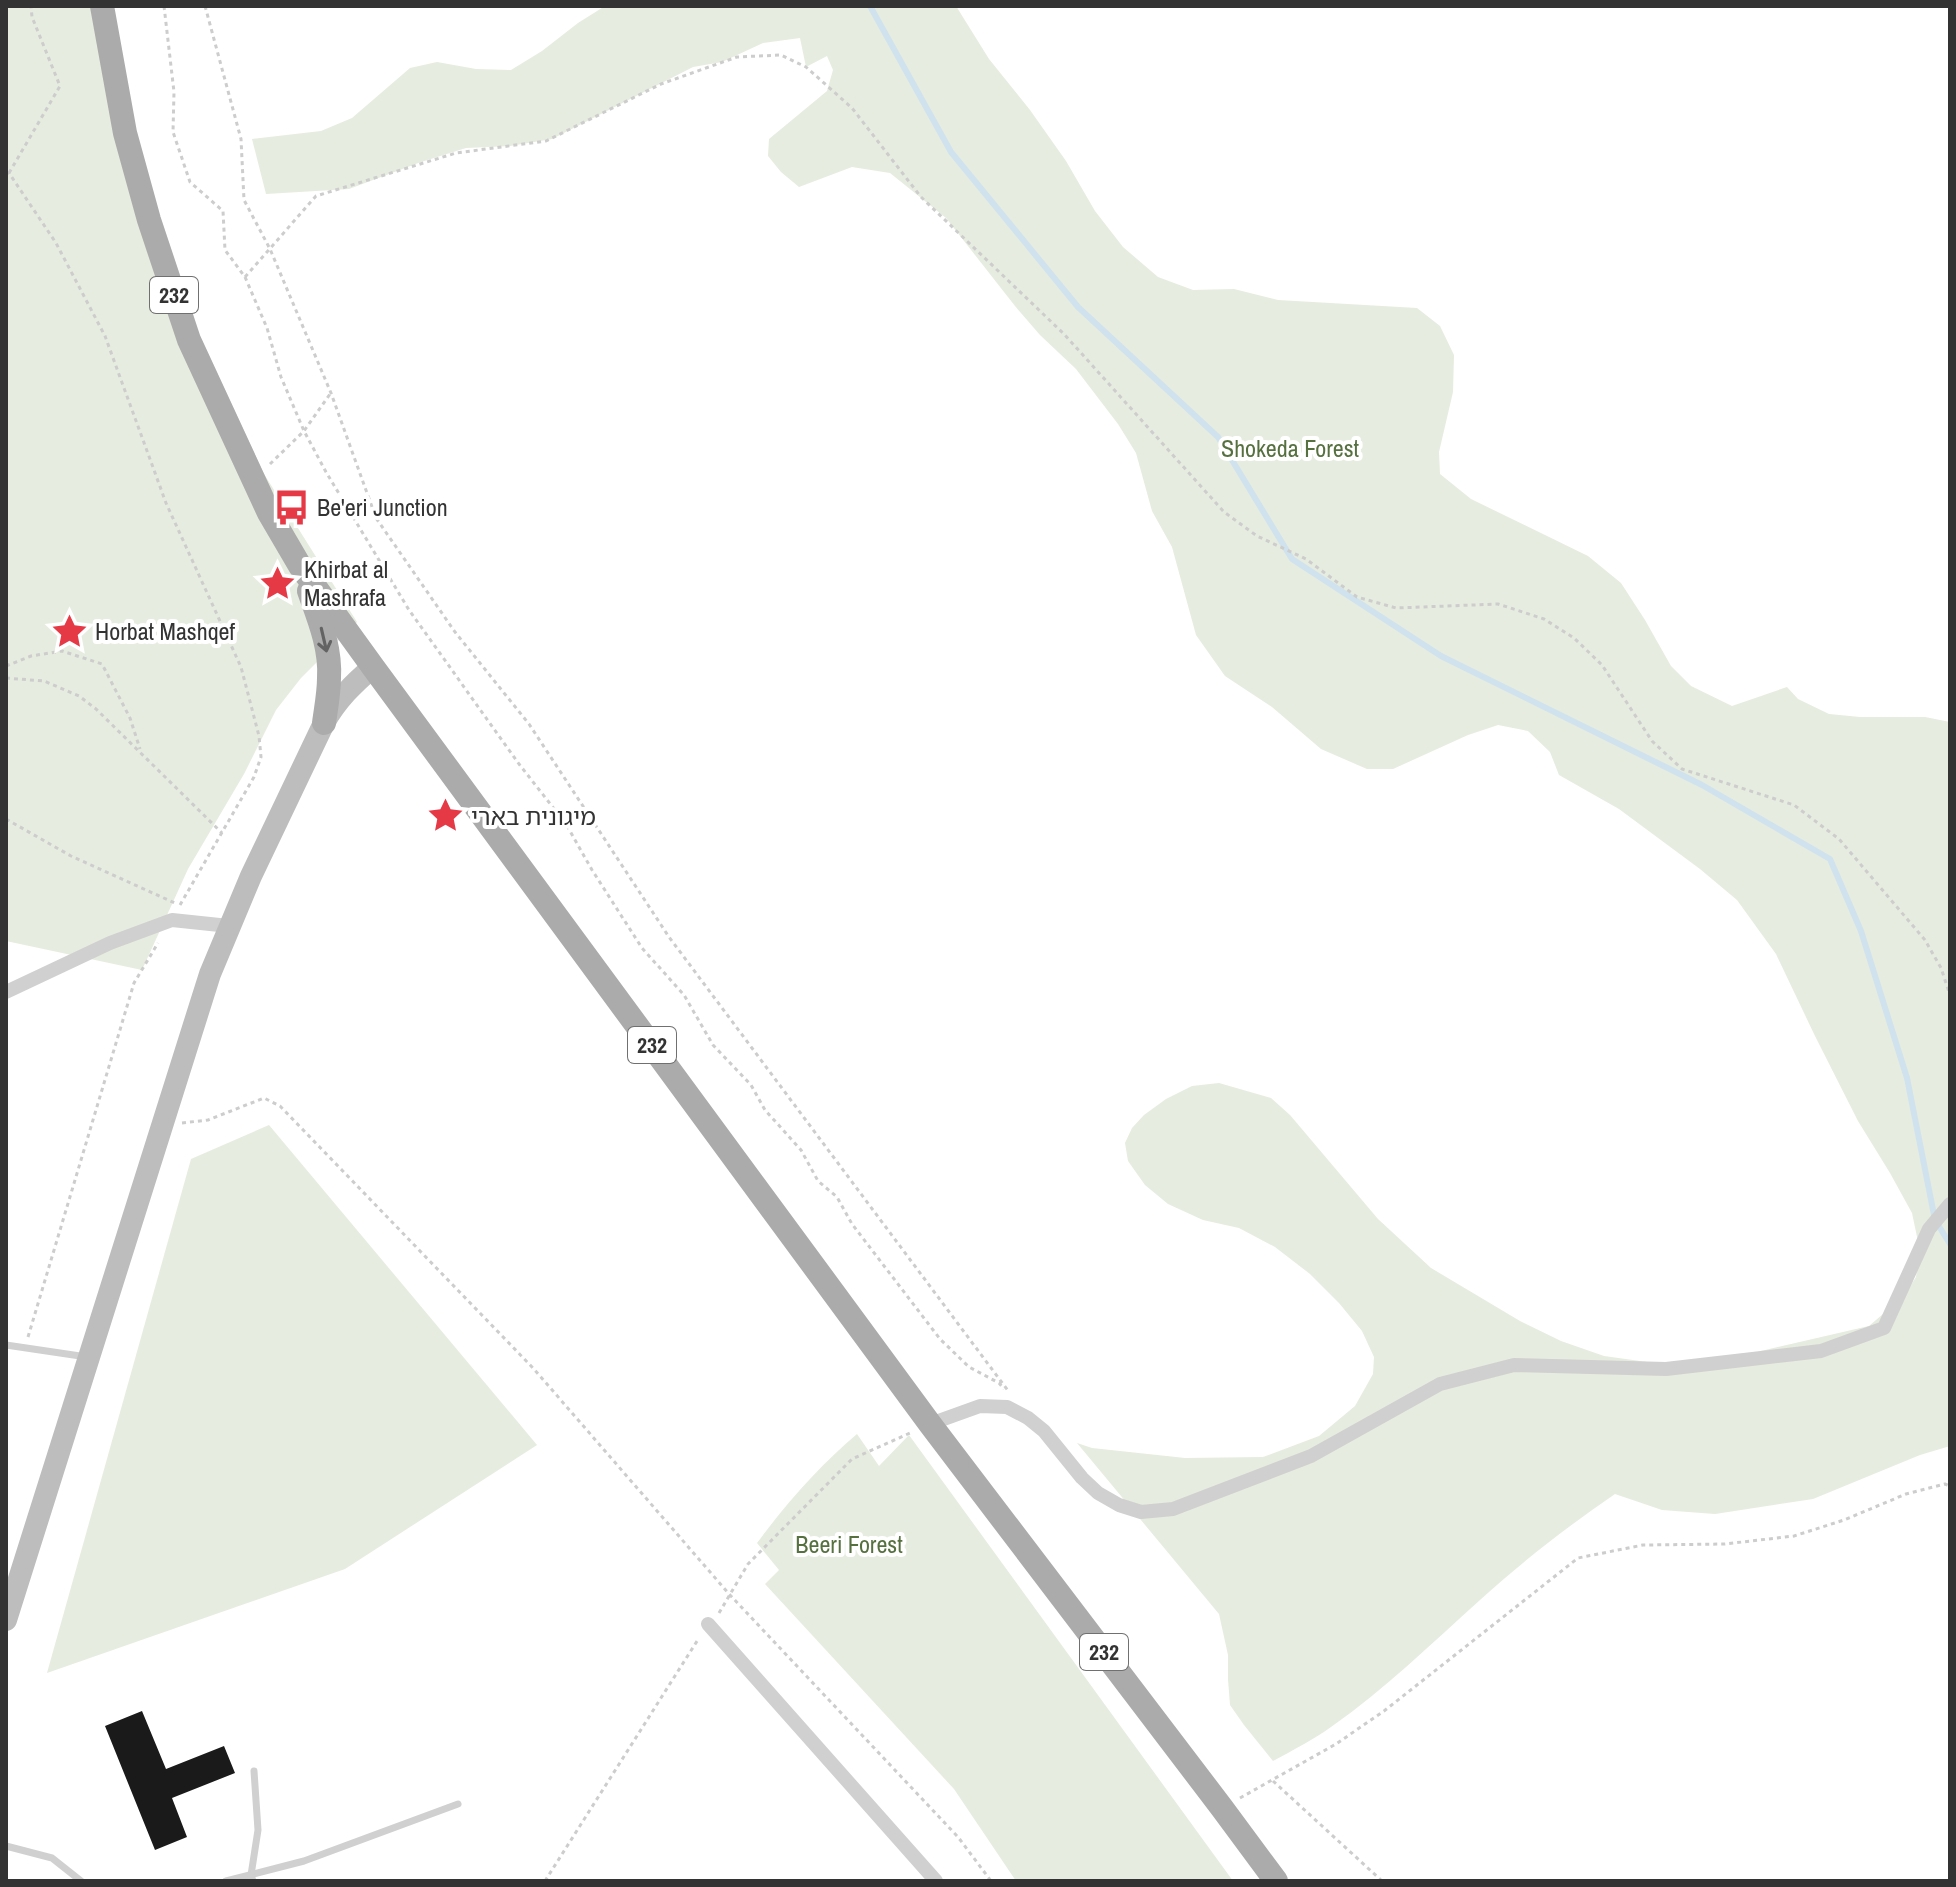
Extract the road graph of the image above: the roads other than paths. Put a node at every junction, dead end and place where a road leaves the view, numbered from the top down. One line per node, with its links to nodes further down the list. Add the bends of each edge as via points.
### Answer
1 (102, 6): 2 (main road, 232, via 125,133 189,340 252,480)
2 (300, 566): 3 (main road, 232); 4 (main road, one-way to 4, via 326,645 330,677)
3 (373, 667): 4 (main road, via 349,687); 10 (main road, 232)
4 (324, 723): 5 (main road)
5 (229, 926): 6 (street, via 172,920); 9 (main road)
6 (6, 992)
7 (1950, 1204): 10 (street, via 1929,1229 1884,1328 1821,1351 1666,1369 1514,1365 1440,1384 1311,1456 1173,1509 1141,1512 1098,1493 1044,1431 1007,1407 980,1406)
8 (6, 1345): 9 (lane)
9 (88, 1357): 11 (main road)
10 (930, 1424): 20 (main road, 232)
11 (6, 1620)
12 (708, 1624): 19 (street)
13 (254, 1771): 16 (lane, via 258,1830)
14 (458, 1804): 16 (lane)
15 (6, 1846): 17 (lane, via 52,1858)
16 (252, 1878): 18 (lane)
17 (81, 1881)
18 (226, 1881)
19 (936, 1881)
20 (1276, 1881)

